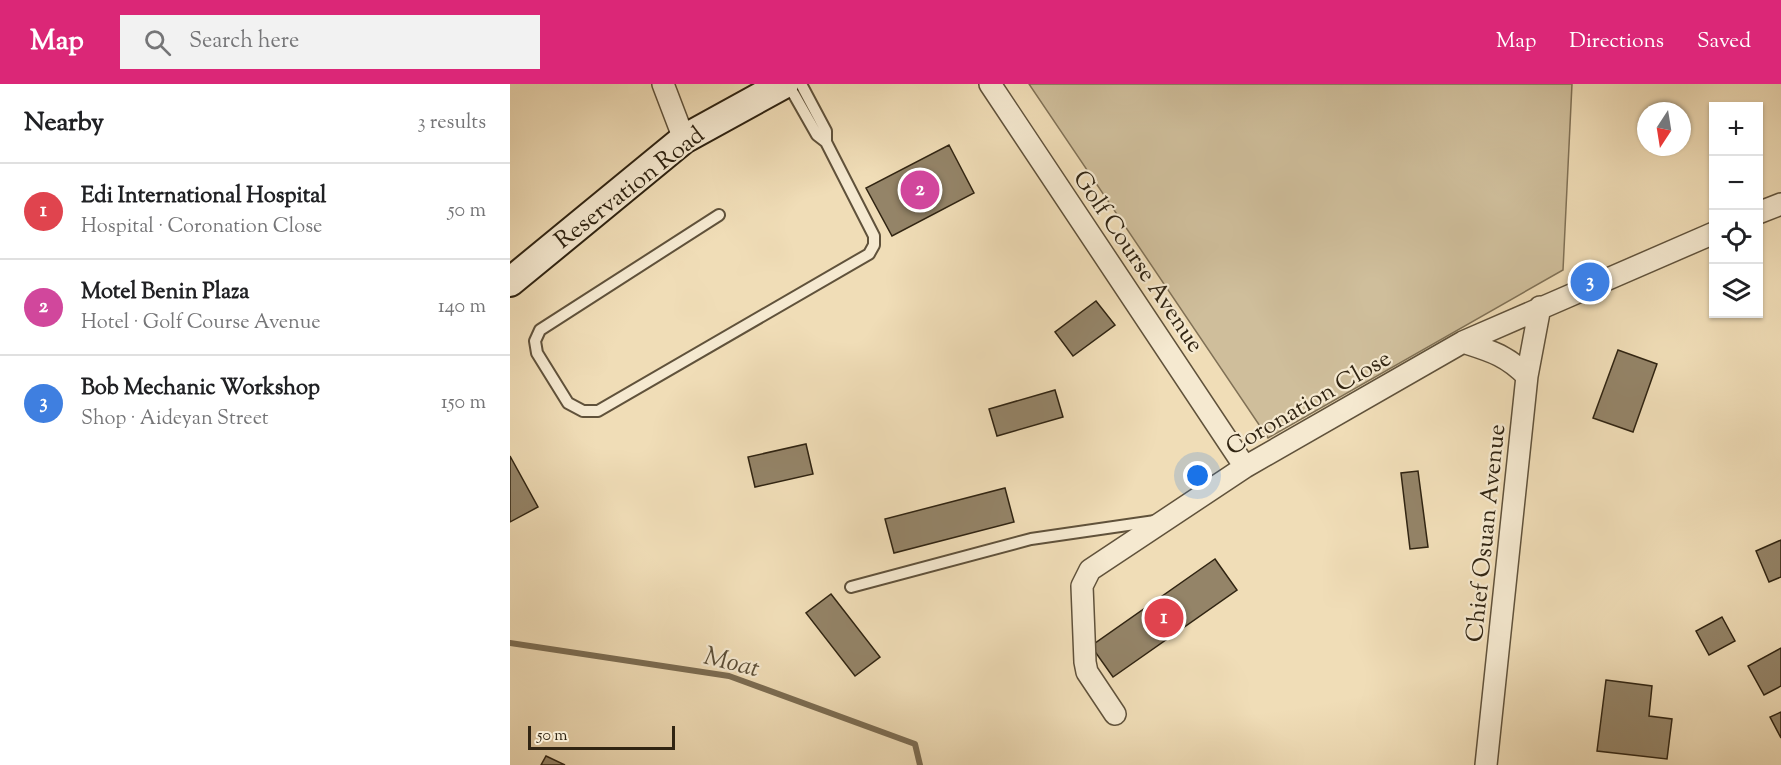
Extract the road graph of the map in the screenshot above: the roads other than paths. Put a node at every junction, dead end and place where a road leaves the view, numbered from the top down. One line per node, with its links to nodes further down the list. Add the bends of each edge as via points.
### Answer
1 (663, 84): 5 (street)
2 (786, 84): 5 (street, Reservation Road); 6 (lane, via 817,135)
3 (801, 84): 6 (lane, via 826,131)
4 (990, 84): 15 (street, Golf Course Avenue)
5 (684, 139): 11 (street, Reservation Road)
6 (826, 141): 9 (lane, via 874,236 869,254 598,411 583,411 568,403 537,353 535,341 540,330)
7 (1781, 204): 8 (street)
8 (1763, 211)
9 (719, 214)
10 (1709, 234): 12 (street, Coronation Close)
11 (510, 282)
12 (1539, 307): 13 (street, Coronation Close); 14 (street, Chief Osuan Avenue)
13 (1463, 342): 14 (street, via 1499,353); 15 (street, Coronation Close)
14 (1527, 376): 19 (street, Chief Osuan Avenue)
15 (1245, 467): 16 (street, Coronation Close)
16 (1162, 520): 17 (lane, via 1031,539); 18 (street, Coronation Close, via 1090,570 1082,586 1087,672)
17 (851, 587)
18 (1115, 714)
19 (1486, 765)

